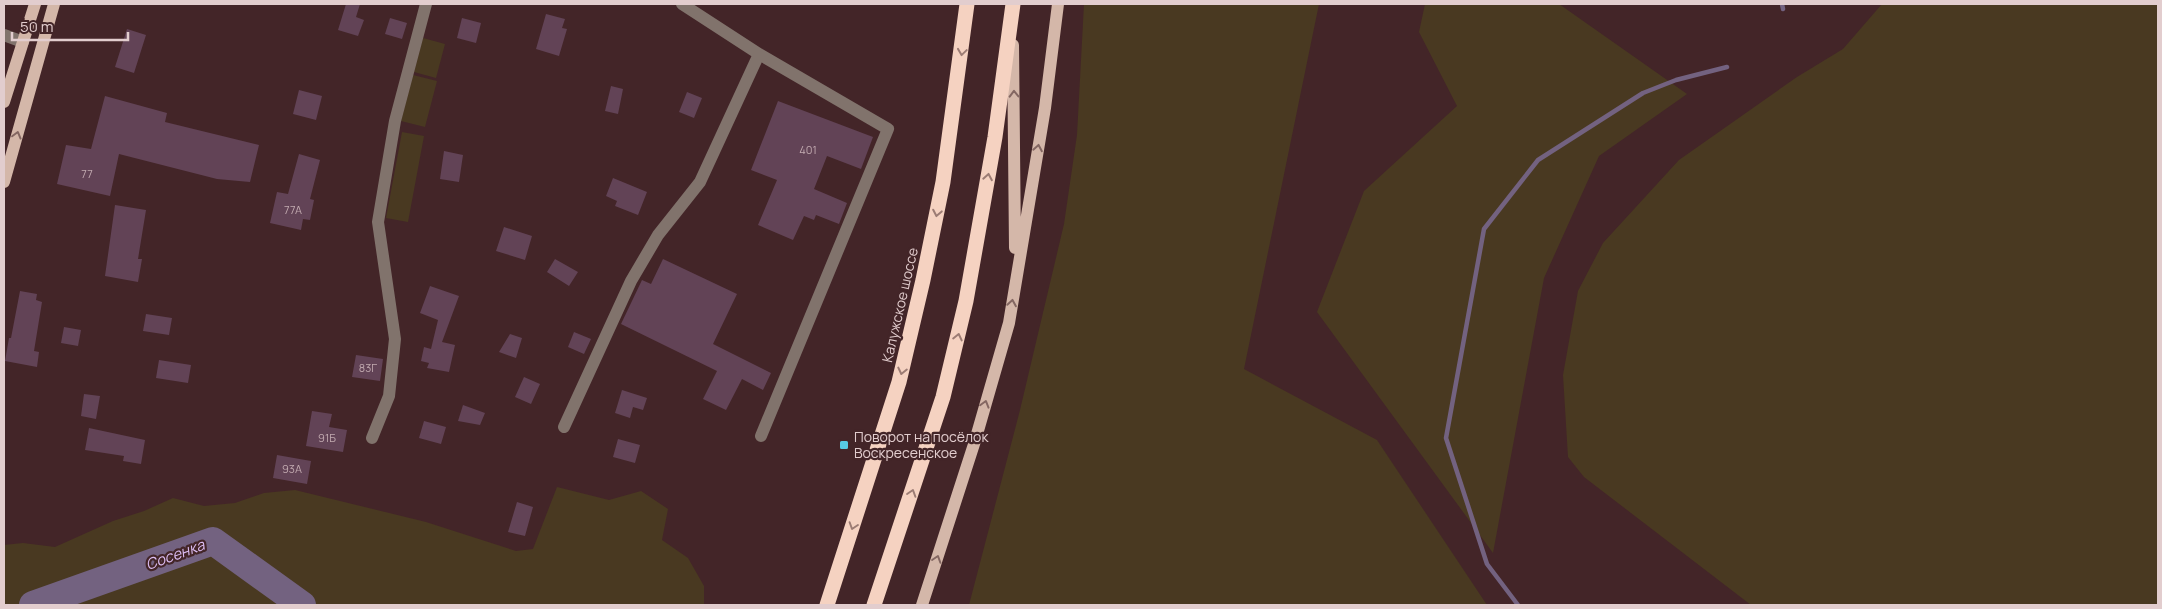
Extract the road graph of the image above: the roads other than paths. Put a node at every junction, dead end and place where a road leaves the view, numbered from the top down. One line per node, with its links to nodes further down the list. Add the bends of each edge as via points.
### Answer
1 (35, 4): 10 (main road)
2 (54, 4): 13 (main road, one-way to 2)
3 (426, 4): 17 (street, via 395,122 378,222 396,339 389,396)
4 (682, 4): 11 (street)
5 (967, 4): 18 (highway, Калужское шоссе, one-way to 18, via 943,182 921,289 899,382)
6 (1013, 4): 8 (highway)
7 (1058, 4): 14 (main road, one-way to 7, via 1046,108)
8 (1012, 22): 14 (main road, one-way to 8); 19 (highway, one-way to 8, via 946,387 966,301)
9 (4, 35): 10 (street)
10 (22, 42): 12 (main road)
11 (759, 54): 15 (street, via 700,182 658,235 631,281); 16 (street, via 888,129)
12 (4, 102)
13 (4, 182)
14 (1015, 282): 20 (main road, one-way to 14, via 1009,323)
15 (564, 427)
16 (760, 436)
17 (372, 438)
18 (827, 605)
19 (874, 605)
20 (922, 605)

